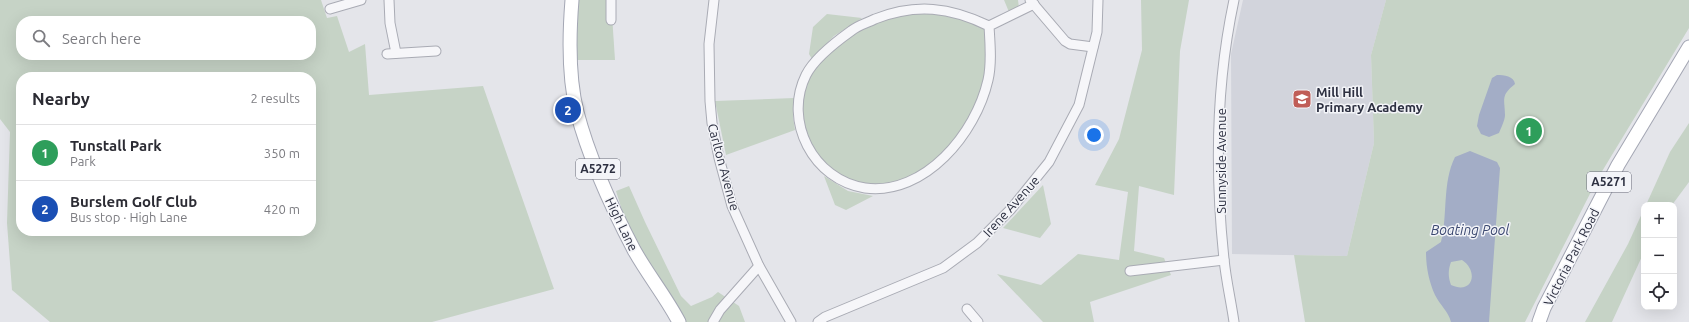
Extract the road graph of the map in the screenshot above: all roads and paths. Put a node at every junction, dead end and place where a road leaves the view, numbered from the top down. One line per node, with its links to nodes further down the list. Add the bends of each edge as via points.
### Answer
1 (361, 0): 9 (street)
2 (389, 0): 14 (street, via 391,53)
3 (572, 0): 19 (main road, High Lane / A5272, via 570,60 577,112 610,202 634,249)
4 (611, 0): 10 (street)
5 (714, 0): 16 (street, Carlton Avenue, via 709,44 712,123 732,206)
6 (1098, 0): 12 (street, Irene Avenue, via 1097,32)
7 (1234, 0): 15 (street, Sunnyside Avenue, via 1224,53 1219,139)
8 (1032, 2): 11 (street); 12 (street, via 1065,41)
9 (330, 9)
10 (611, 20)
11 (989, 26): 11 (street, via 988,78 976,114 949,153 929,169 893,187 864,188 839,179 814,158 799,128 798,104 802,83 807,73 837,41 856,27 884,16 922,8 973,18)
12 (1093, 47): 22 (street, Irene Avenue, via 1079,105 1070,125 1049,162 1012,209 977,243 943,268)
13 (1689, 47): 25 (main road, Victoria Park Road / A5271, via 1618,165)
14 (436, 51)
15 (1224, 260): 17 (street); 24 (street, Sunnyside Avenue)
16 (759, 266): 20 (street, via 720,310); 21 (street, Carlton Avenue)
17 (1130, 271)
18 (967, 309): 23 (street)
19 (679, 322)
20 (713, 322)
21 (791, 322)
22 (818, 322)
23 (978, 322)
24 (1234, 322)
25 (1539, 322)

